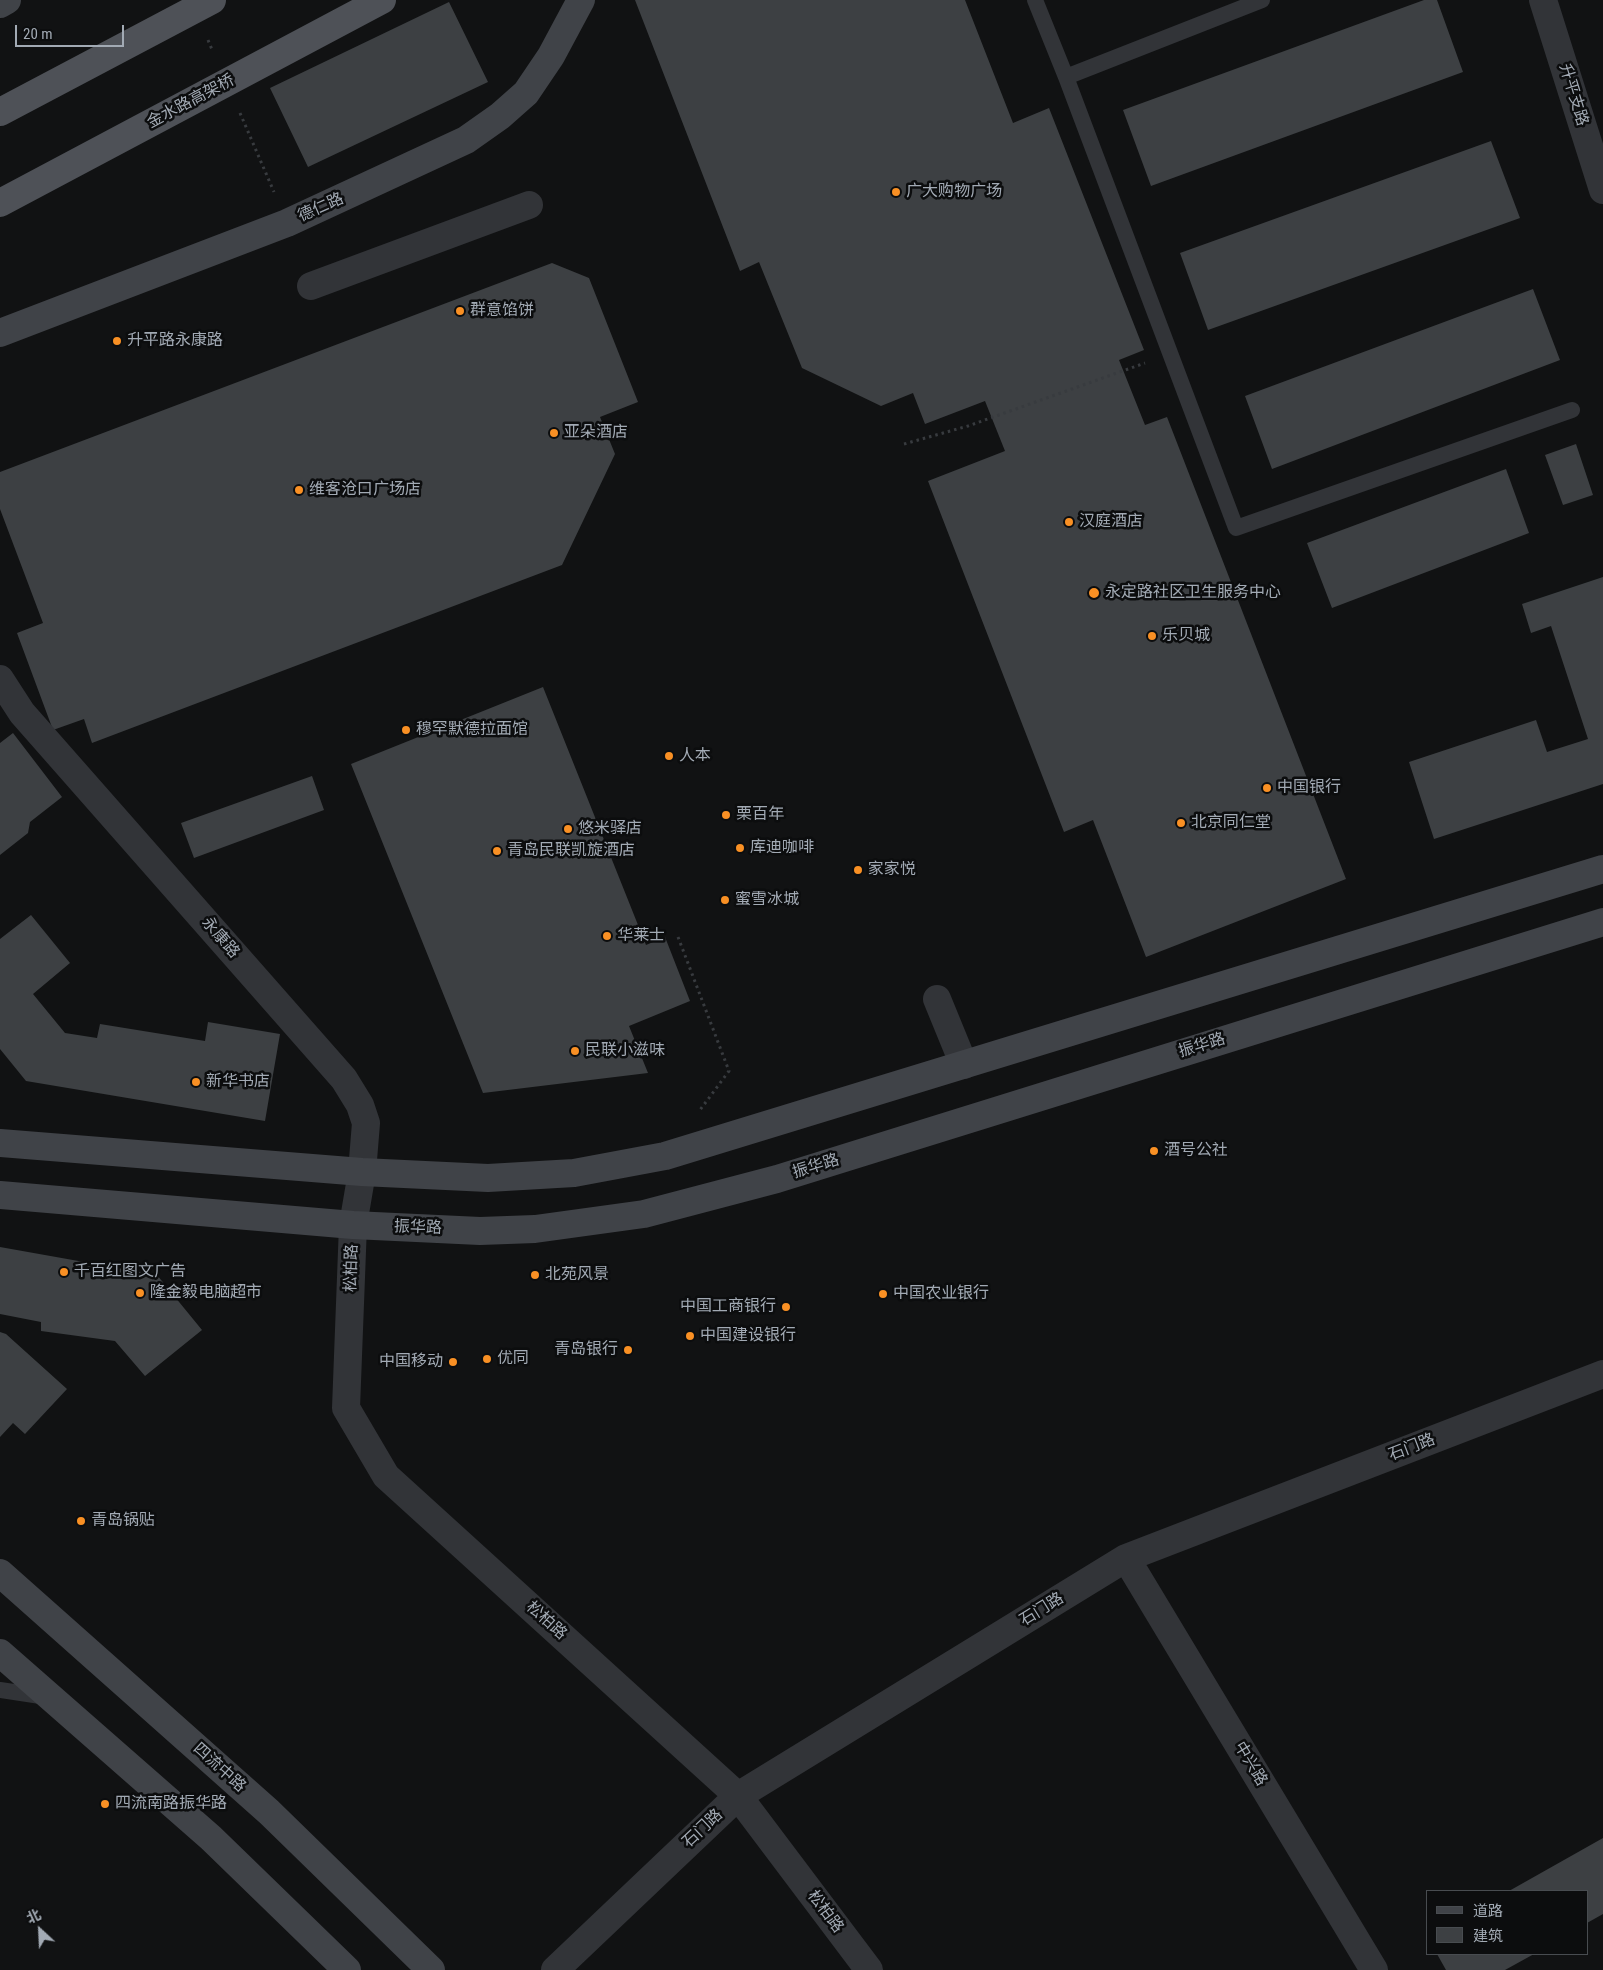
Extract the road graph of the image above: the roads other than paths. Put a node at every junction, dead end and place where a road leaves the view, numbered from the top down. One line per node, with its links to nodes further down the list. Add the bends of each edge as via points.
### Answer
1 (7, 0): 8 (main road)
2 (212, 0): 10 (main road, bridge)
3 (382, 0): 12 (main road, 金水路高架桥, bridge)
4 (581, 0): 15 (main road, 德仁路, via 526,93 466,140 287,223)
5 (1034, 0): 9 (lane)
6 (1262, 0): 9 (lane)
7 (1543, 0): 11 (street, 升平支路)
8 (0, 4)
9 (1066, 77): 16 (lane, via 1236,528)
10 (0, 112)
11 (1603, 190)
12 (0, 203)
13 (529, 205): 14 (street)
14 (311, 286)
15 (0, 333)
16 (1572, 410)
17 (0, 679): 23 (street, 永康路, via 22,713 344,1079 360,1105 366,1124)
18 (1603, 869): 21 (main road)
19 (1603, 922): 25 (main road, 振华路, via 777,1179 644,1214 535,1229 480,1231)
20 (938, 999): 21 (street)
21 (964, 1065): 23 (main road, via 665,1156 574,1173 488,1178)
22 (0, 1142): 23 (main road)
23 (362, 1172): 25 (street, 永康路)
24 (0, 1195): 25 (main road, 振华路)
25 (353, 1225): 32 (street, 松柏路, via 346,1408 386,1476)
26 (1600, 1381): 27 (street, 石门路)
27 (1126, 1558): 32 (street, 石门路); 37 (street, 中兴路)
28 (0, 1573): 34 (main road, 四流中路, via 269,1812)
29 (0, 1653): 31 (main road)
30 (0, 1690): 31 (lane)
31 (50, 1697): 33 (main road, via 211,1838)
32 (738, 1796): 35 (street, 石门路); 36 (street, 松柏路)
33 (347, 1970)
34 (431, 1970)
35 (555, 1970)
36 (869, 1970)
37 (1374, 1970)

